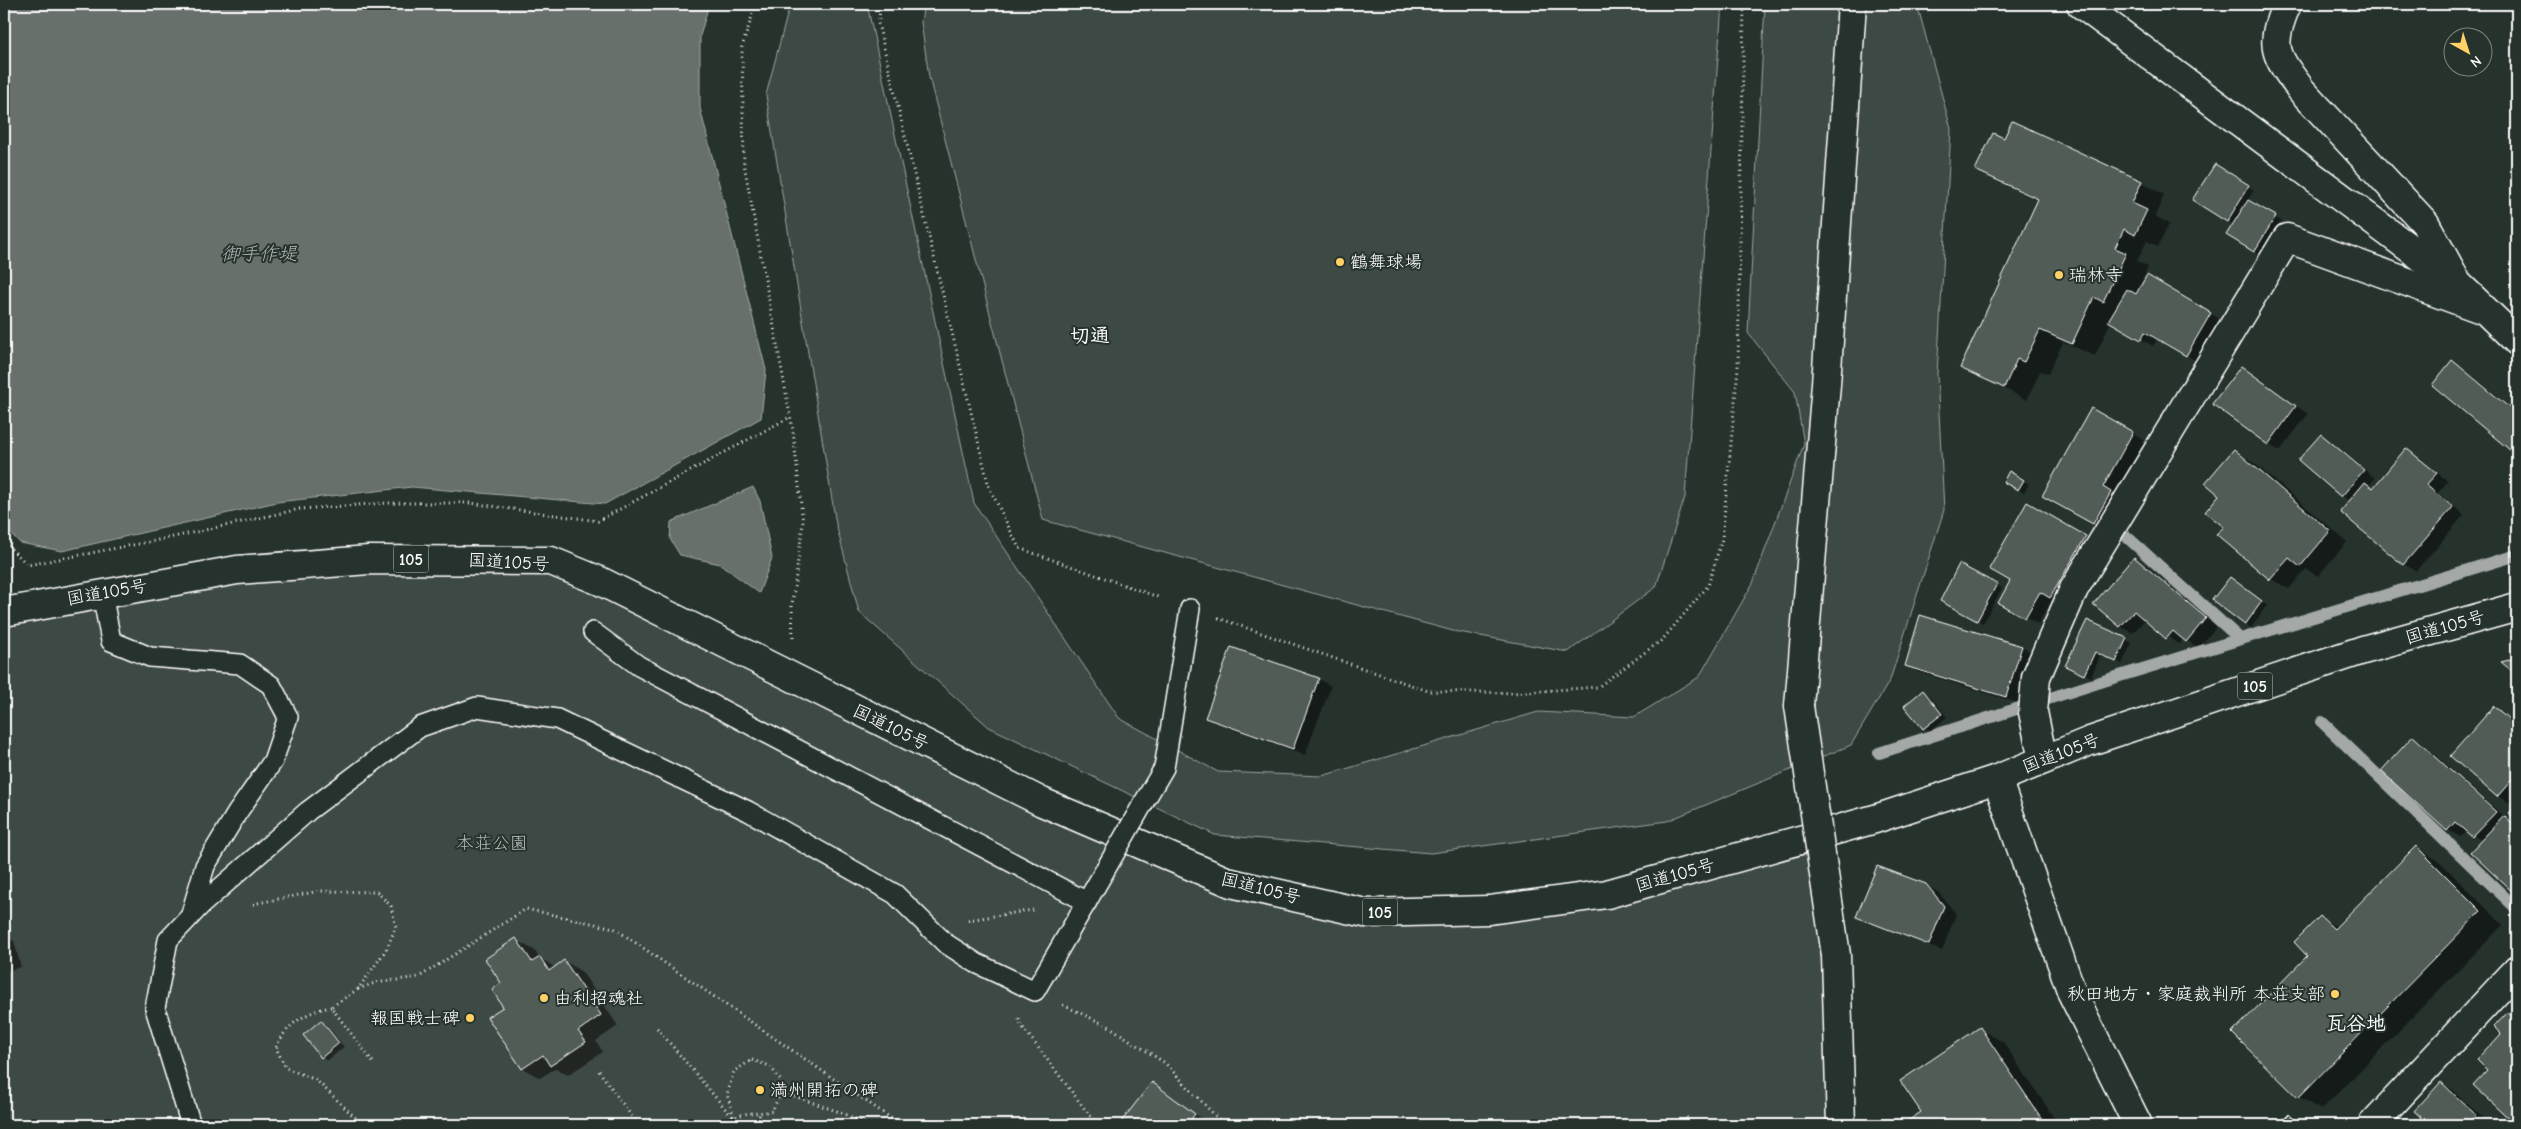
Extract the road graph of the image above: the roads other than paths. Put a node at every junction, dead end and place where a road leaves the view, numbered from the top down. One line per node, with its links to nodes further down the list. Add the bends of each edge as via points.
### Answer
1 (1852, 4): 18 (main road, bridge, via 1826,384 1799,706 1836,955)
2 (2081, 4): 4 (main road)
3 (2287, 4): 4 (main road, via 2276,29 2276,53 2286,70 2425,223)
4 (2459, 285): 5 (main road)
5 (2484, 310): 6 (main road); 12 (main road, via 2288,238 2074,589 2036,677 2033,712)
6 (2517, 341)
7 (102, 593): 10 (main road, 国道105号 / 105); 13 (main road, 国道105号 / 105, via 237,570 370,560 551,561 600,580 1042,802 1231,883 1365,912 1489,910 1608,894 1875,819); 15 (lane, via 111,641 150,656 240,664 271,685 288,717 273,761 236,813 205,866)
8 (2517, 607): 12 (main road, 国道105号 / 105, via 2363,650 2090,741)
9 (1190, 608): 14 (lane, bridge, via 1164,768)
10 (4, 612)
11 (593, 632): 14 (lane, via 639,666)
12 (2043, 760): 13 (main road, 国道105号 / 105)
13 (1997, 779): 19 (main road, via 2072,993)
14 (1087, 902): 15 (lane, via 1028,988 976,963 945,943 895,894 748,811 556,719 476,707 420,727 308,811)
15 (191, 916): 17 (lane, via 168,940 155,1008)
16 (2517, 970): 20 (main road)
17 (191, 1125)
18 (1841, 1125)
19 (2138, 1125)
20 (2372, 1125)

